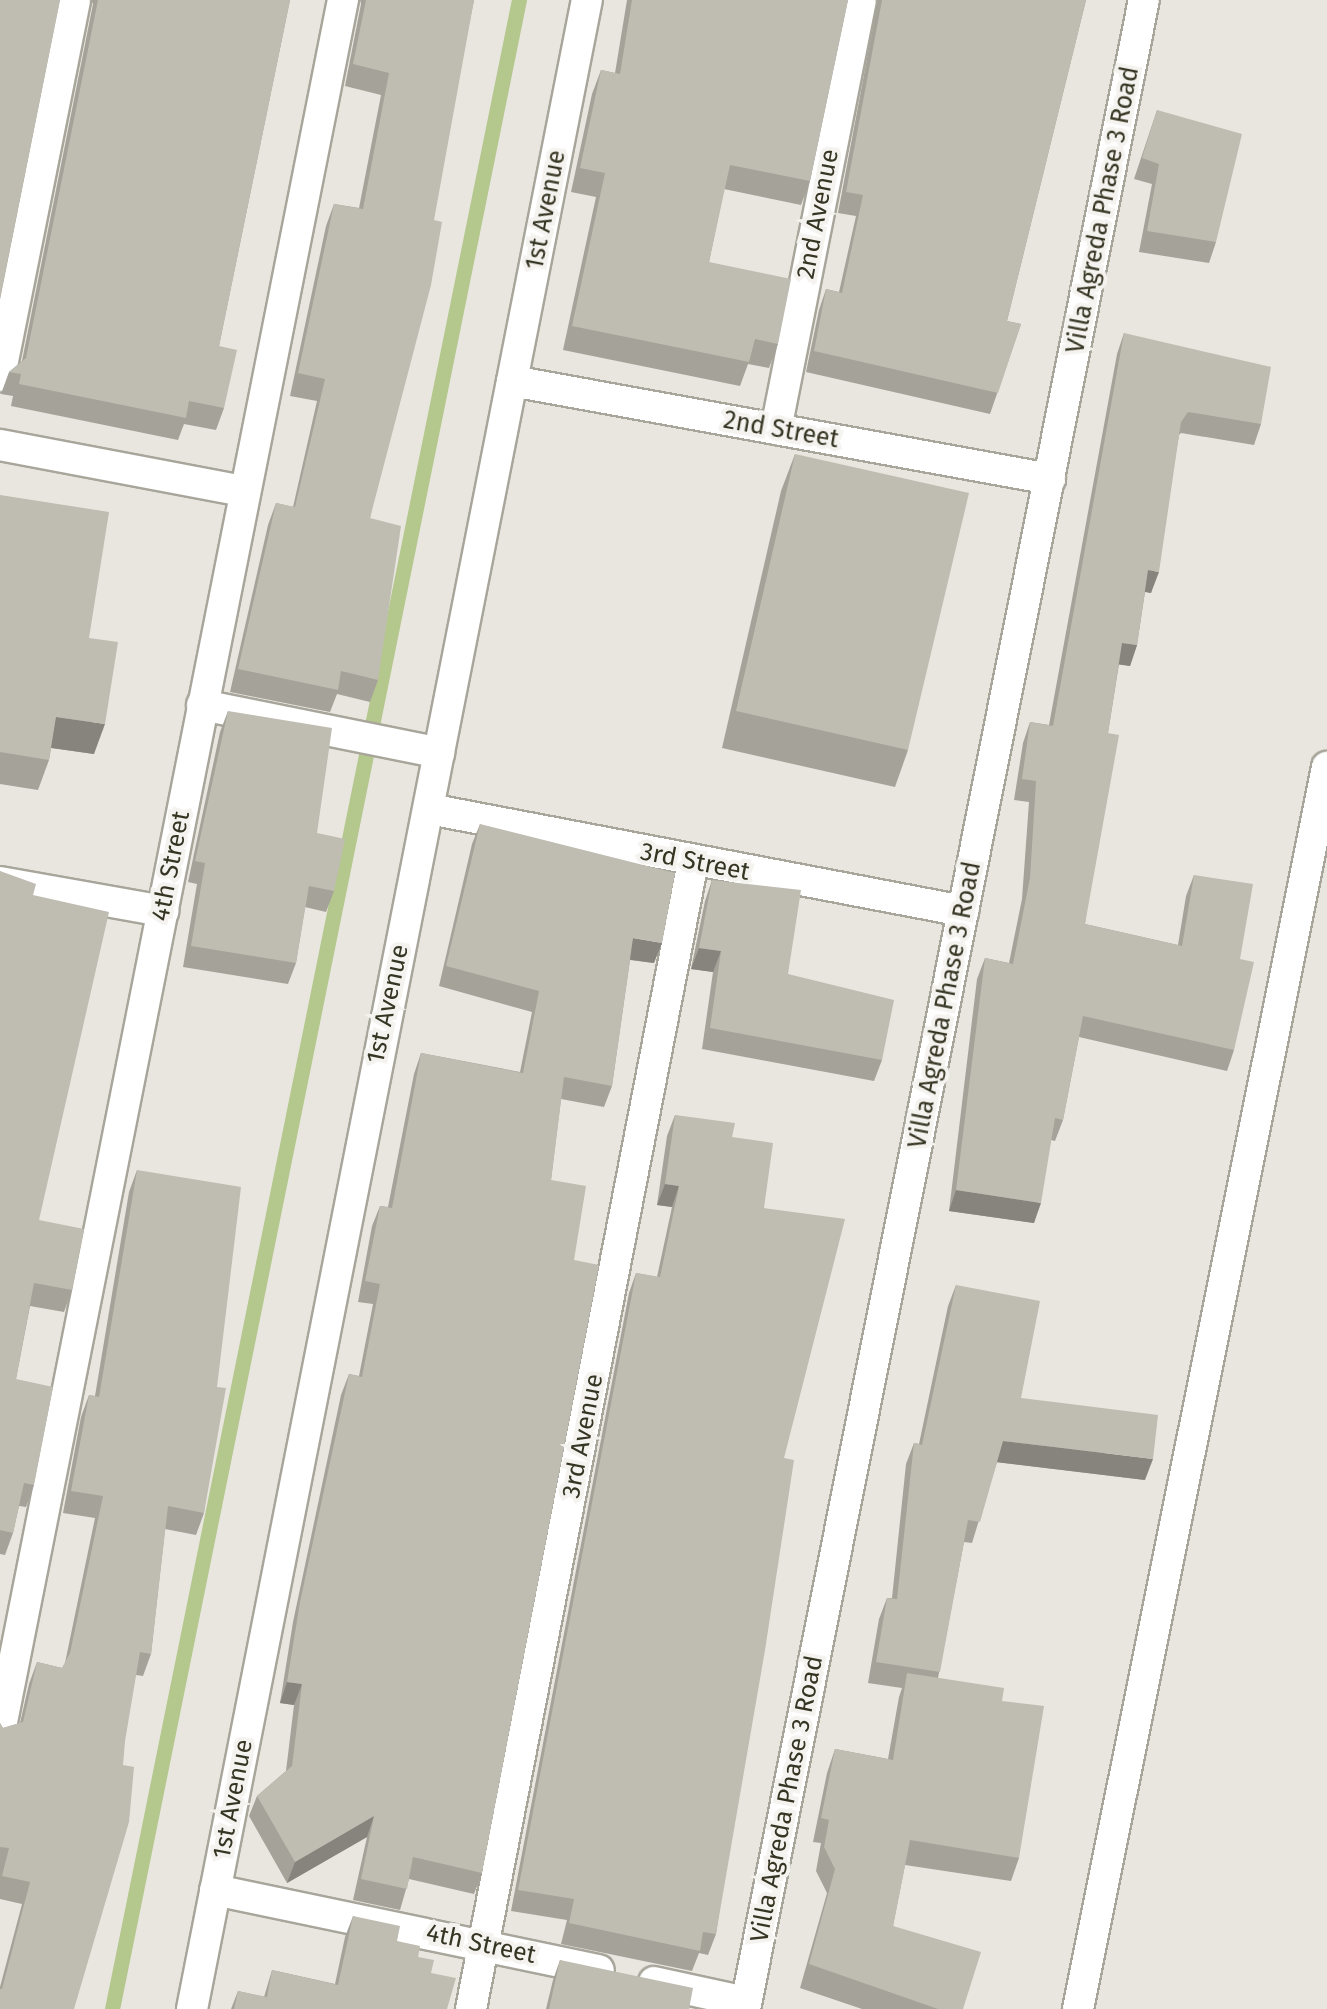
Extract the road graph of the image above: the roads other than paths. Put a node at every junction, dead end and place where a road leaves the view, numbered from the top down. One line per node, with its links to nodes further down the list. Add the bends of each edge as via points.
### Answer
1 (75, 0): 6 (street)
2 (343, 0): 11 (street, 4th Street)
3 (588, 0): 7 (street, 1st Avenue)
4 (860, 0): 8 (street, 2nd Avenue)
5 (1144, 0): 10 (street, Villa Agreda Phase 3 Road)
6 (0, 376)
7 (512, 381): 8 (street, 2nd Street); 13 (street, 1st Avenue)
8 (776, 428): 10 (street, 2nd Street)
9 (0, 446): 11 (street)
10 (1050, 479): 19 (street, Villa Agreda Phase 3 Road)
11 (243, 492): 12 (street, 4th Street)
12 (202, 705): 13 (street); 18 (street, 4th Street)
13 (439, 753): 15 (street, 1st Avenue)
14 (1327, 766): 26 (street)
15 (429, 809): 16 (street, 3rd Street); 21 (street, 1st Avenue)
16 (692, 862): 19 (street, 3rd Street); 22 (street, 3rd Avenue)
17 (0, 882): 18 (street)
18 (163, 911): 20 (street, 4th Street)
19 (963, 911): 23 (street, Villa Agreda Phase 3 Road)
20 (0, 1732)
21 (216, 1890): 22 (street, 4th Street); 24 (street, 1st Avenue)
22 (485, 1944): 23 (street, 4th Street); 25 (street, 3rd Avenue)
23 (746, 2006)
24 (192, 2009)
25 (471, 2009)
26 (1078, 2009)

